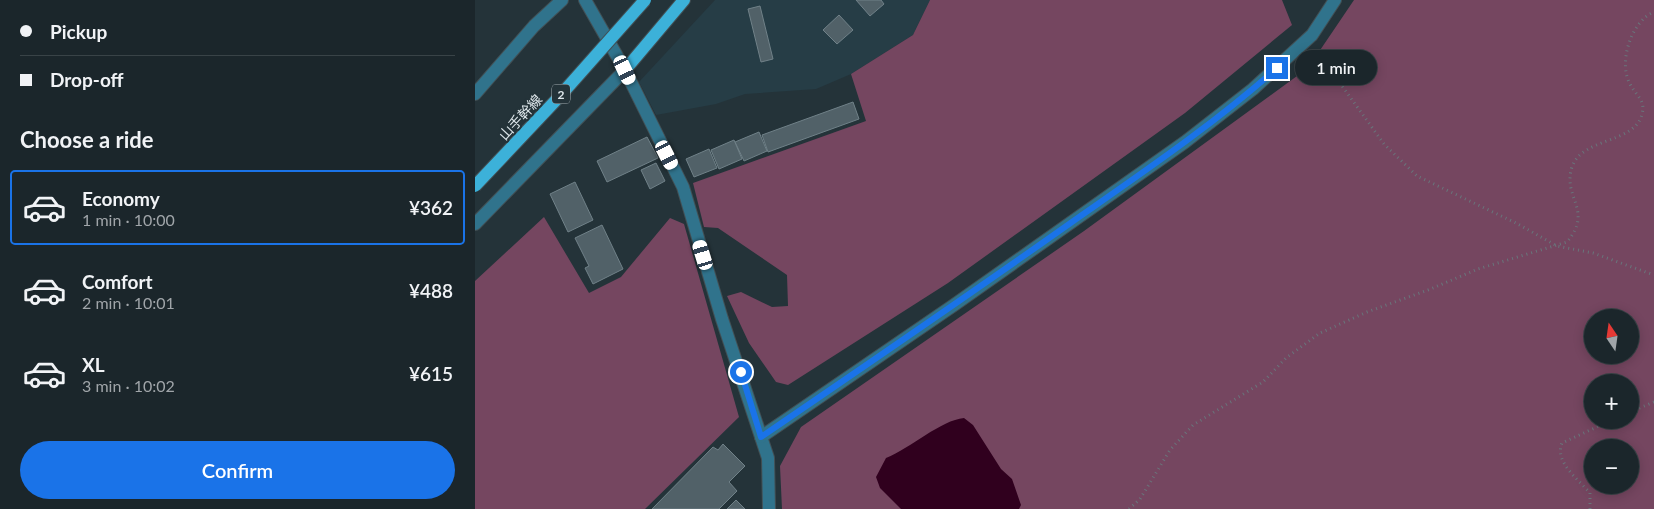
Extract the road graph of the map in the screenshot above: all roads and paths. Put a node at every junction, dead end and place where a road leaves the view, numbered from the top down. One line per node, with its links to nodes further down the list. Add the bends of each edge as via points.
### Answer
1 (562, 0): 9 (street, via 534,26)
2 (585, 0): 8 (street)
3 (645, 0): 10 (main road, 山手幹線 / 2, bridge)
4 (684, 0): 8 (main road)
5 (1335, 0): 7 (street)
6 (1654, 12): 12 (path, via 1634,29 1625,62 1629,84 1641,97 1644,108 1641,118 1623,135 1581,152 1574,162 1570,172 1571,193 1580,218 1575,233 1567,242)
7 (1312, 35): 12 (path, via 1315,49 1384,144 1417,176 1516,222); 17 (street, via 1253,90 1185,142)
8 (625, 70): 11 (street); 17 (street, via 683,187)
9 (475, 94)
10 (475, 186)
11 (475, 224)
12 (1557, 246): 13 (path, via 1593,253); 19 (path, via 1478,269 1321,333 1286,358 1263,382 1193,425 1170,450 1140,499)
13 (1654, 276)
14 (1654, 402): 15 (path)
15 (1639, 408)
16 (1592, 429): 20 (path, via 1562,443 1559,450 1561,460 1590,493)
17 (761, 437): 18 (street, via 768,458)
18 (769, 509)
19 (1129, 509)
20 (1590, 509)

